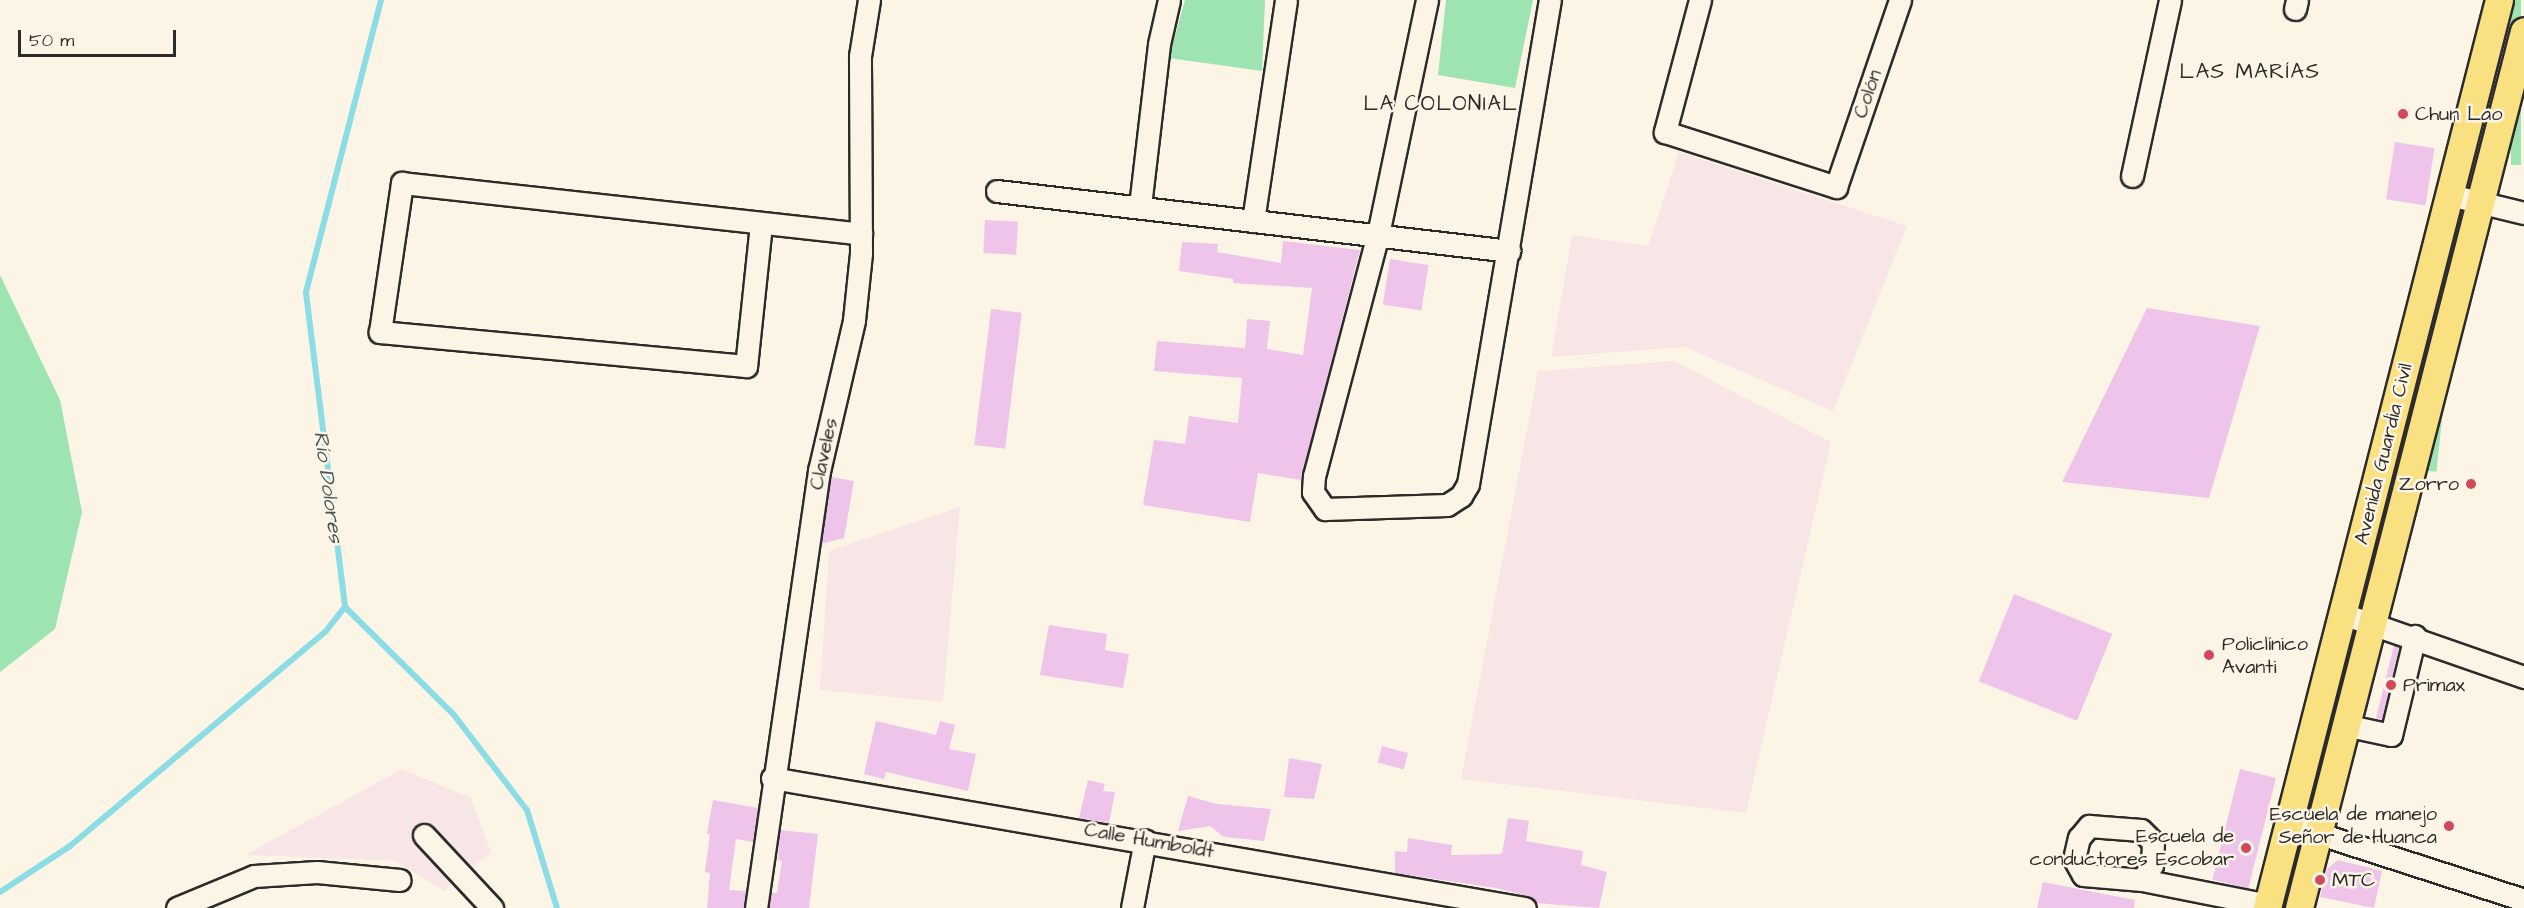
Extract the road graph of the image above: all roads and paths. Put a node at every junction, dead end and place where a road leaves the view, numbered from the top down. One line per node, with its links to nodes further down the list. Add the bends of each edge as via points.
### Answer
1 (869, 0): 19 (street, Claveles, via 860,56)
2 (1169, 0): 15 (street, via 1159,44)
3 (1286, 0): 17 (street)
4 (1427, 0): 20 (street)
5 (1550, 0): 21 (street)
6 (1700, 0): 7 (street, Colón, via 1665,132 1836,187)
7 (1900, 0)
8 (2170, 0): 11 (street)
9 (2499, 0): 13 (main road, Avenida Guardia Civil)
10 (2524, 32): 14 (main road, Avenida Guardia Civil)
11 (2132, 176)
12 (997, 191): 15 (street)
13 (2450, 195): 14 (street); 22 (main road, Avenida Guardia Civil)
14 (2481, 201): 16 (street); 23 (main road, Avenida Guardia Civil)
15 (1140, 206): 17 (street)
16 (2524, 213)
17 (1253, 221): 20 (street)
18 (761, 224): 18 (street, via 402,183 380,332 746,366); 19 (street)
19 (861, 234): 27 (street, Claveles, via 854,320 819,471)
20 (1378, 234): 21 (street); 21 (street, via 1314,476 1313,492 1325,509 1447,504 1461,496 1468,484)
21 (1510, 251)
22 (2343, 614): 23 (street); 28 (main road, Avenida Guardia Civil)
23 (2371, 621): 24 (street); 26 (main road, Avenida Guardia Civil)
24 (2415, 636): 25 (street); 26 (street, via 2391,735)
25 (2524, 677)
26 (2349, 726): 29 (main road, Avenida Guardia Civil)
27 (772, 778): 31 (street, Calle Humboldt); 38 (street, Claveles)
28 (2289, 824): 29 (street); 35 (main road, Avenida Guardia Civil)
29 (2318, 833): 34 (street); 41 (main road, Avenida Guardia Civil)
30 (424, 835): 37 (street)
31 (1145, 840): 39 (street); 40 (street, Calle Humboldt)
32 (400, 880): 36 (street, via 317,872 254,876)
33 (2142, 880): 35 (street)
34 (2524, 900)
35 (2268, 906)
36 (177, 908)
37 (492, 908)
38 (756, 908)
39 (1132, 908)
40 (1525, 908)
41 (2299, 908)

